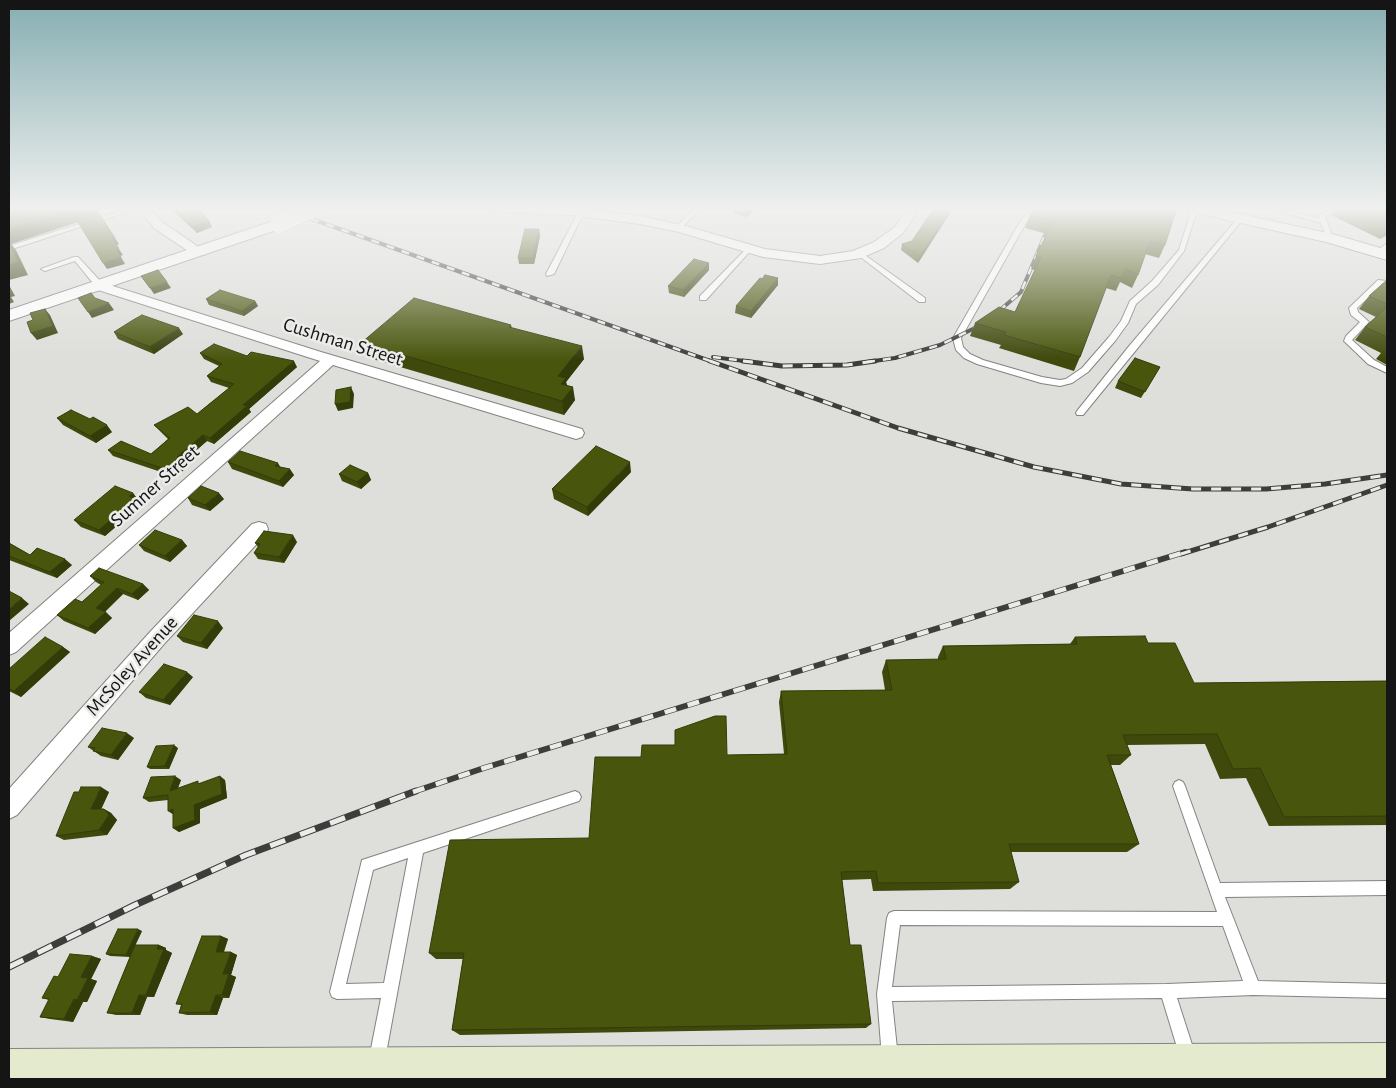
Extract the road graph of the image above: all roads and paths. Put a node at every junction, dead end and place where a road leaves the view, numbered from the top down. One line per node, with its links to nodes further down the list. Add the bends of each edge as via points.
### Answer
1 (74, 259): 12 (lane)
2 (77, 259): 15 (lane)
3 (179, 259): 15 (street)
4 (558, 259): 13 (lane)
5 (740, 259): 16 (lane)
6 (797, 259): 7 (street)
7 (833, 259)
8 (866, 259): 17 (lane)
9 (1002, 259): 10 (lane, via 957,338 958,348 980,362 1060,383 1085,370 1112,339 1132,303)
10 (1175, 259)
11 (1199, 259): 21 (lane)
12 (44, 268)
13 (550, 274)
14 (1387, 283): 20 (lane, via 1381,282 1353,308 1365,322 1348,341 1371,362)
15 (100, 286): 18 (street); 19 (street, Cushman Street)
16 (703, 298)
17 (922, 300)
18 (9, 316)
19 (330, 360): 22 (street, Cushman Street); 24 (street, Sumner Street)
20 (1387, 370)
21 (1080, 413)
22 (576, 433)
23 (259, 529): 27 (street, McSoley Avenue, via 157,638)
24 (9, 646)
25 (1179, 786): 30 (lane)
26 (575, 797): 28 (lane)
27 (9, 807)
28 (417, 848): 33 (lane); 33 (lane, via 367,865 337,992)
29 (1387, 888): 30 (lane)
30 (1216, 890): 31 (lane)
31 (1228, 920): 32 (lane); 36 (lane, via 894,918)
32 (1253, 988): 34 (lane); 35 (lane)
33 (390, 990): 41 (lane)
34 (1387, 991)
35 (1167, 992): 36 (lane); 38 (lane)
36 (884, 994): 39 (lane)
37 (1387, 1064): 38 (main road)
38 (1191, 1066): 42 (main road)
39 (891, 1067): 41 (main road); 42 (main road)
40 (9, 1070): 41 (main road)
41 (375, 1070)
42 (1052, 1073)

